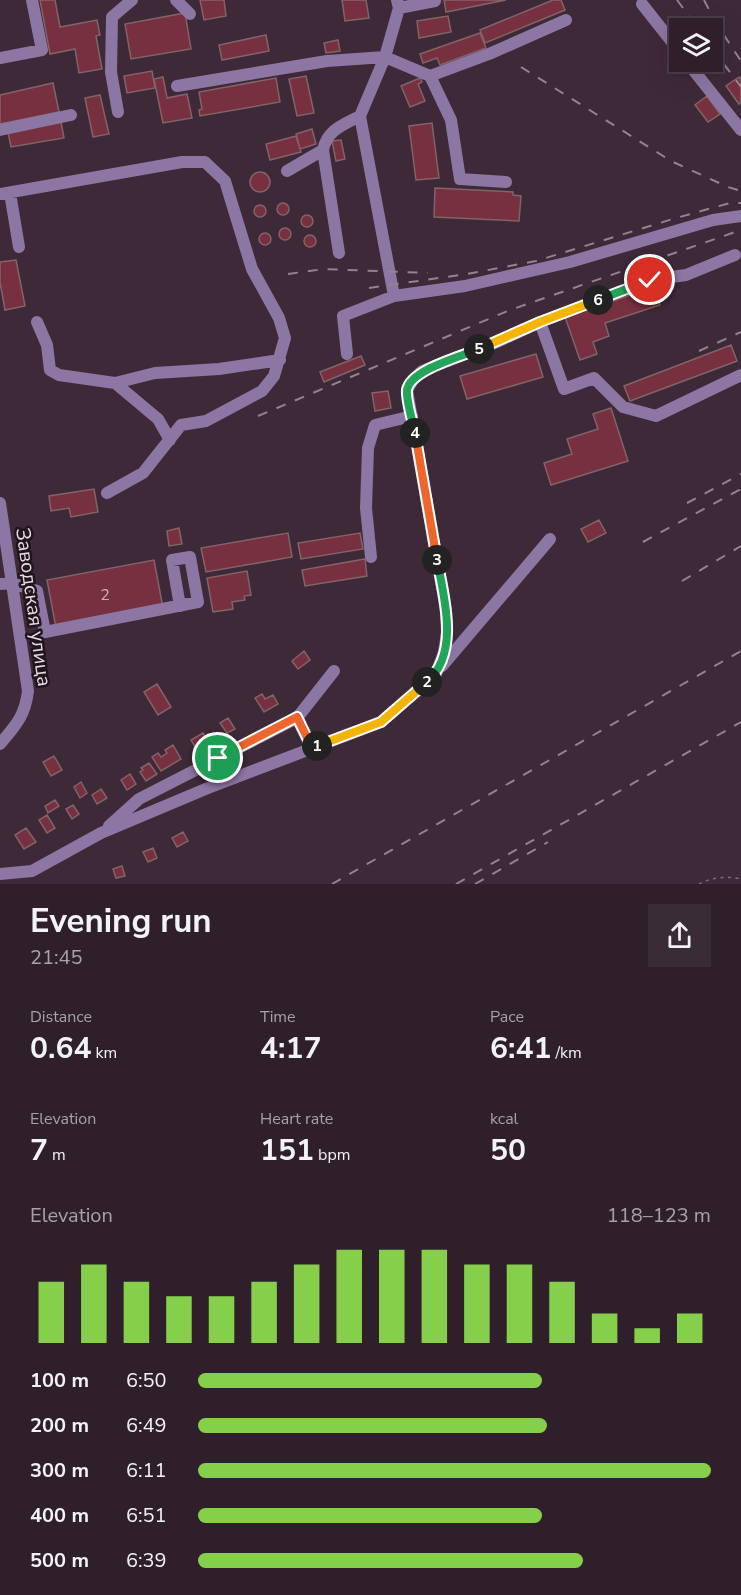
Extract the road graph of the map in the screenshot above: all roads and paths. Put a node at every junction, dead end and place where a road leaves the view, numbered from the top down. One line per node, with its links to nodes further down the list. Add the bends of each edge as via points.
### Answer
1 (32, 0): 11 (street, via 42,50)
2 (132, 0): 15 (street, via 112,17 111,72)
3 (176, 0): 7 (street)
4 (435, 1): 5 (street)
5 (398, 4): 10 (street)
6 (642, 4): 9 (street)
7 (190, 14)
8 (566, 20): 13 (street)
9 (669, 38)
10 (385, 57): 13 (street); 14 (street, via 327,61); 17 (street)
11 (0, 58)
12 (695, 72): 19 (street)
13 (430, 76): 22 (street, via 451,120 460,179)
14 (177, 86)
15 (118, 112)
16 (71, 115): 18 (street)
17 (360, 116): 20 (street, via 325,139); 28 (street)
18 (0, 130)
19 (741, 130)
20 (323, 150): 21 (street); 26 (street)
21 (287, 171)
22 (506, 182)
23 (5, 193): 25 (street); 32 (street, via 182,162 205,162 225,181 252,269 279,318 285,338)
24 (741, 216): 28 (street, via 713,220 570,262 465,286)
25 (19, 247)
26 (339, 253)
27 (735, 255): 30 (street, via 686,275 650,280)
28 (394, 296): 31 (street, via 343,316)
29 (37, 321): 34 (street, via 47,345 50,370 59,375)
30 (540, 322): 33 (street, via 564,389 594,378 623,407 656,416); 35 (street, via 422,371 407,390)
31 (347, 354)
32 (280, 360): 34 (street, via 155,373); 36 (street, via 262,391 206,421 181,425)
33 (741, 375)
34 (115, 383): 36 (street, via 158,419)
35 (412, 416): 41 (street, via 375,425 368,448 366,508); 45 (street, via 446,610 447,633)
36 (170, 440): 37 (street, via 143,473)
37 (107, 493)
38 (0, 503): 39 (street, Заводская улица)
39 (2, 532): 42 (street, Заводская улица)
40 (550, 539): 45 (street)
41 (371, 557)
42 (6, 584): 43 (street, via 37,591 45,632); 47 (street, Заводская улица, via 28,690 21,719)
43 (180, 606)
44 (334, 670): 46 (street)
45 (436, 674): 48 (street, via 381,722)
46 (297, 717): 48 (street); 49 (street, via 140,799)
47 (0, 744)
48 (312, 748): 49 (street)
49 (101, 833): 50 (street, via 32,871)
50 (1, 872)
51 (741, 879): 52 (path, via 728,876)
52 (699, 884)

